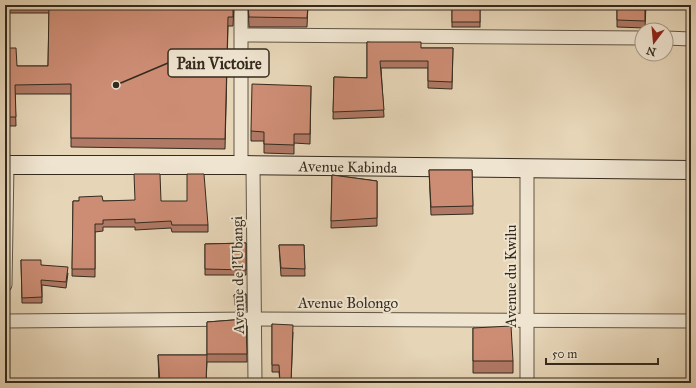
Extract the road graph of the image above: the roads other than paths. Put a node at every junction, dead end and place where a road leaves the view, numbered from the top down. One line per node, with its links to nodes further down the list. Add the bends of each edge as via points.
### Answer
1 (241, 5): 2 (street, Avenue de l'Ubangi)
2 (242, 35): 3 (street); 7 (street, Avenue de l'Ubangi)
3 (634, 38)
4 (674, 38): 5 (street)
5 (691, 39)
6 (6, 165): 7 (street, Avenue Kabinda); 10 (street)
7 (247, 166): 8 (street, Avenue Kabinda); 11 (street, Avenue de l'Ubangi)
8 (527, 169): 9 (street, Avenue Kabinda); 13 (street, Avenue du Kwilu)
9 (691, 170)
10 (5, 285)
11 (254, 319): 12 (street, Avenue Bolongo); 13 (street, Avenue Bolongo); 15 (street, Avenue de l'Ubangi)
12 (5, 320)
13 (527, 320): 14 (street, Avenue Bolongo); 16 (street, Avenue du Kwilu)
14 (691, 321)
15 (255, 383)
16 (527, 383)

